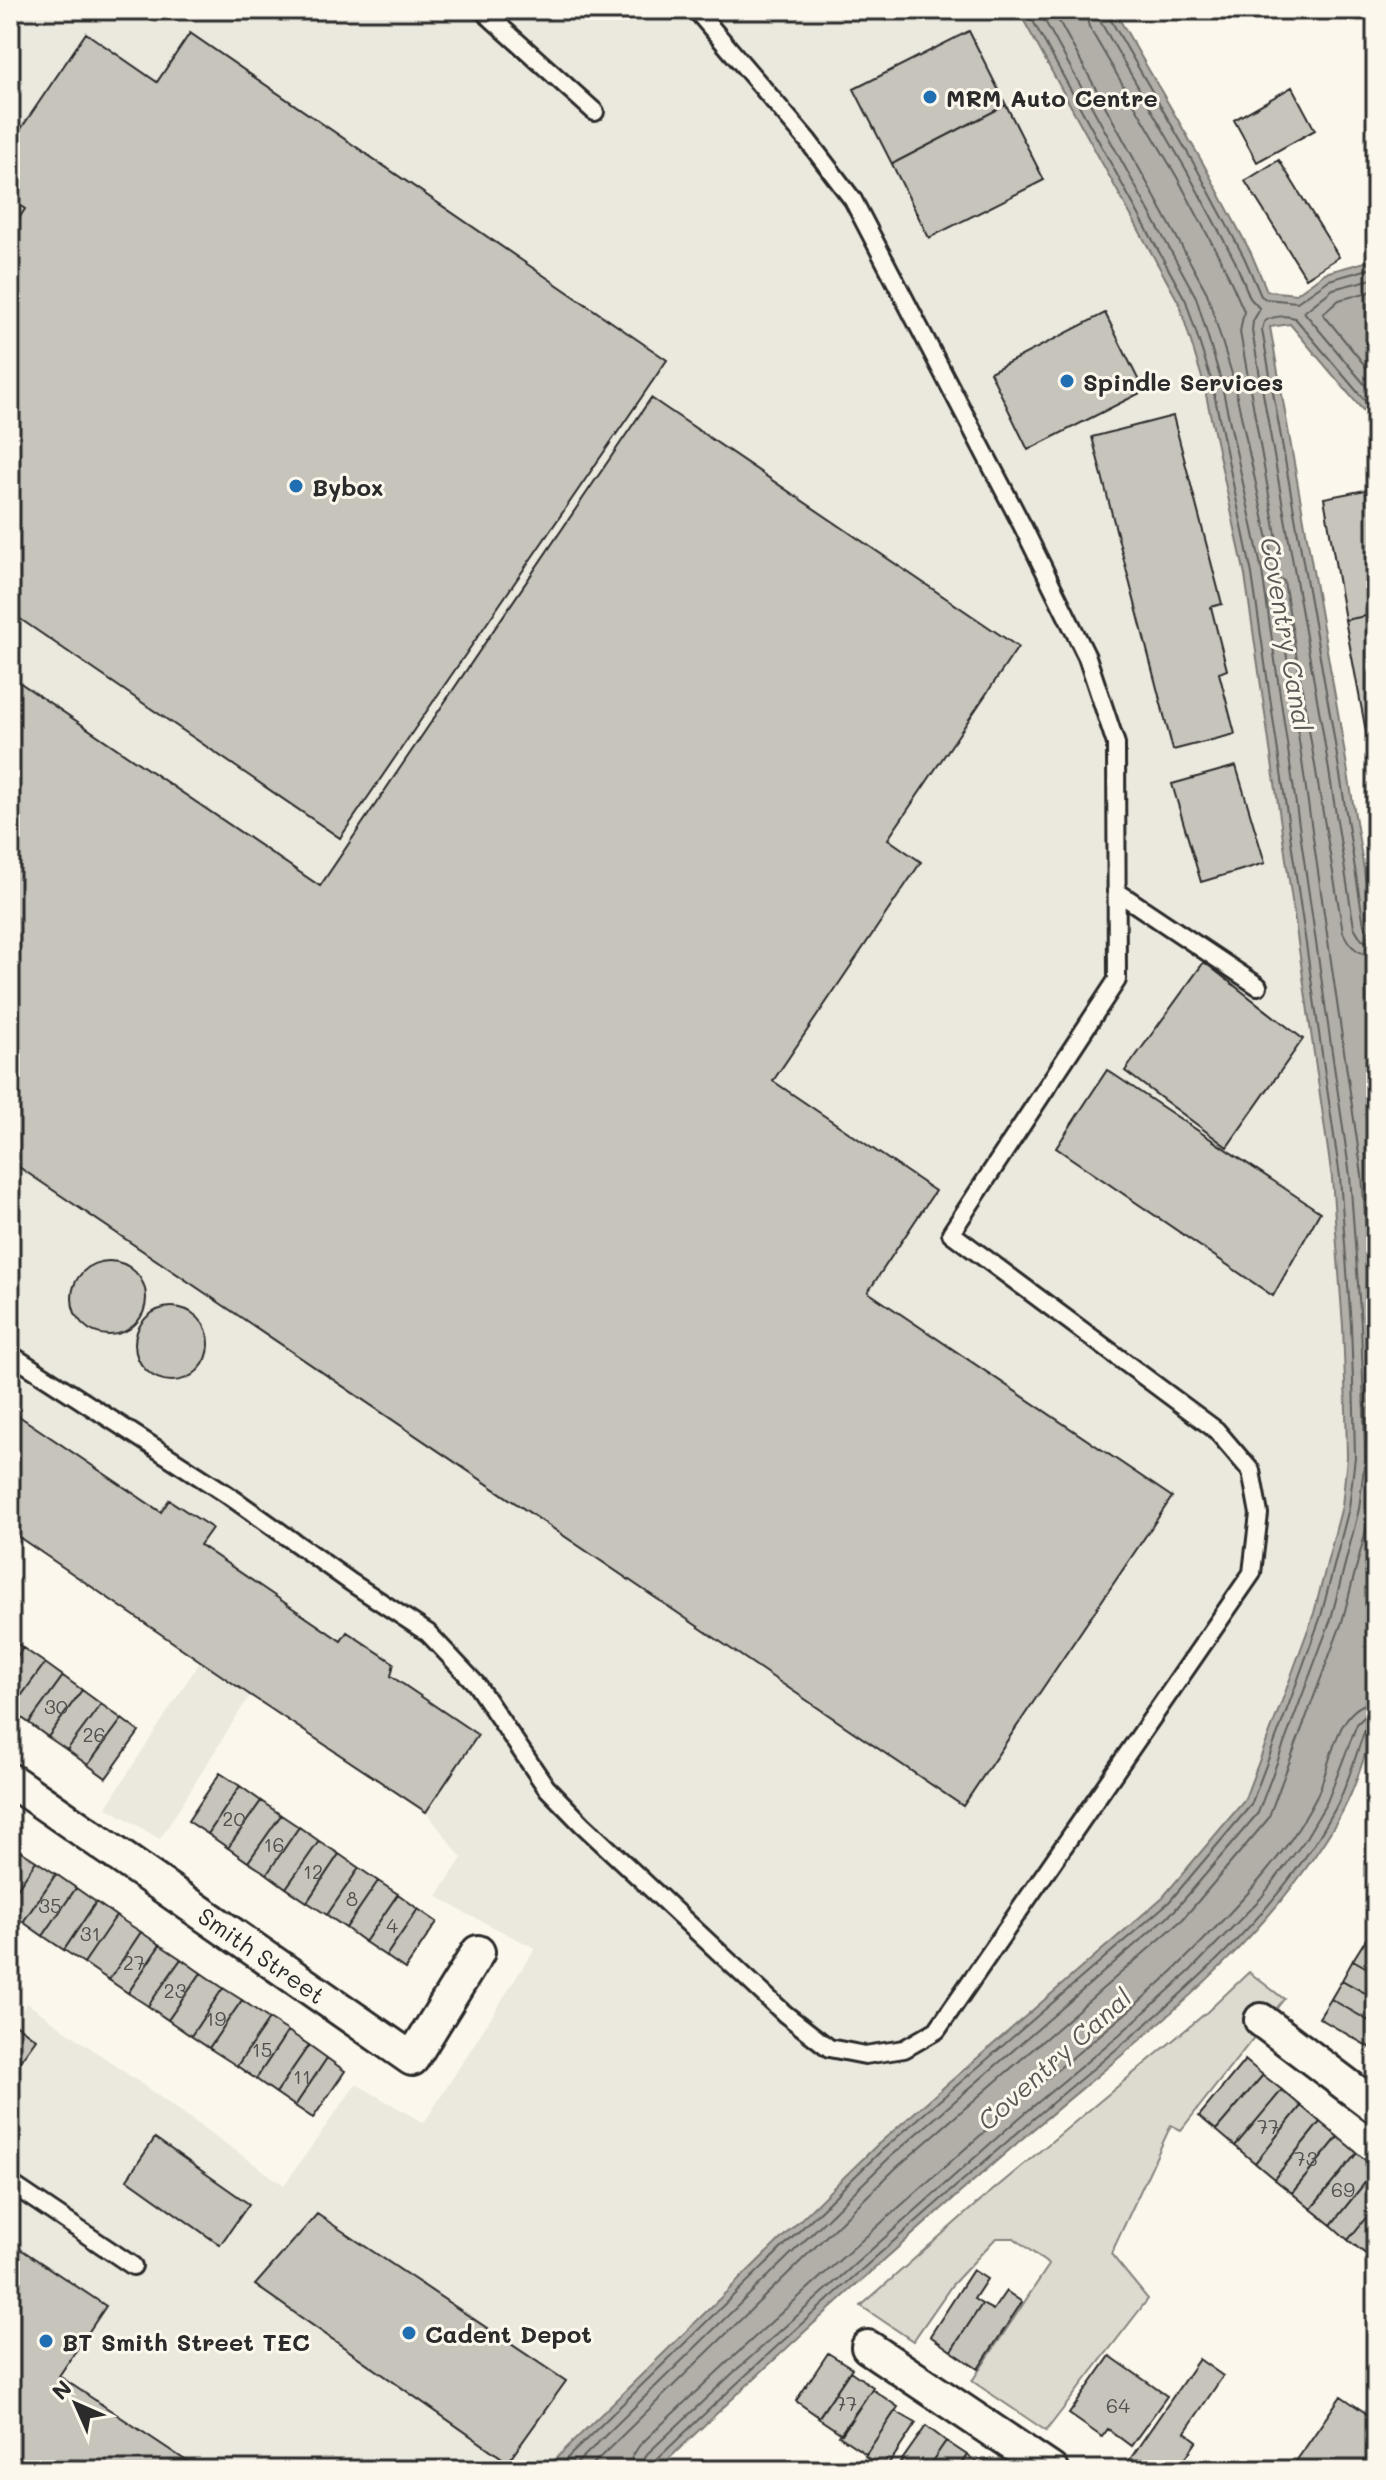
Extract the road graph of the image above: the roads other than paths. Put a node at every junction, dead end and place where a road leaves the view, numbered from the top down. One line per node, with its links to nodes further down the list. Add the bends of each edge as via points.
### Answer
1 (482, 10): 3 (lane)
2 (696, 10): 4 (lane, via 853,200 1087,657 1116,744)
3 (595, 112)
4 (1116, 891): 5 (lane); 6 (lane, via 1117,980 951,1233 1216,1430 1251,1471 1259,1514 1252,1573 937,2030 904,2049 865,2055 829,2048 785,2014 546,1787 476,1684 428,1633)
5 (1258, 986)
6 (10, 1354)
7 (10, 1780): 8 (street, Smith Street, via 412,2059)
8 (478, 1952)
9 (1261, 2020): 10 (street)
10 (1376, 2107)
11 (10, 2183): 12 (lane)
12 (133, 2266)
13 (868, 2347): 14 (street)
14 (1051, 2470)

